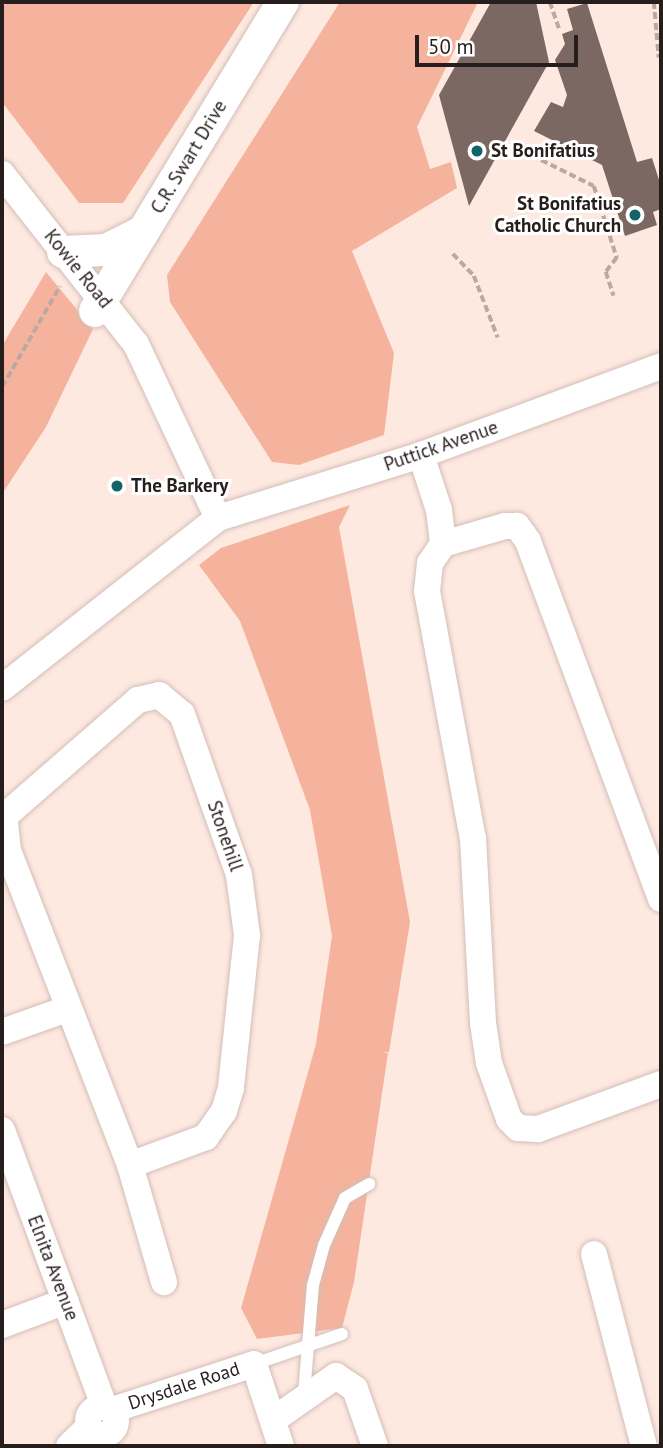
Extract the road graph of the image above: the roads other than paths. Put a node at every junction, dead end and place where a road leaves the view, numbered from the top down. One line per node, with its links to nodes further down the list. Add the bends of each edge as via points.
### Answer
1 (283, 2): 4 (street, C.R. Swart Drive)
2 (2, 174): 5 (street, Kowie Road)
3 (2, 198): 5 (street, Kowie Road)
4 (144, 231): 5 (street); 6 (street, C.R. Swart Drive)
5 (65, 264): 6 (street, Kowie Road)
6 (99, 304): 9 (street, Kowie Road, via 136,344 143,369)
7 (661, 366): 8 (street, Puttick Avenue)
8 (421, 455): 9 (street, Puttick Avenue); 10 (street, via 439,510)
9 (218, 518): 11 (street)
10 (443, 544): 12 (street, via 505,526 517,526 528,541); 15 (street, via 430,563 428,591 473,838 489,1063 509,1119 518,1128 538,1129)
11 (2, 688)
12 (661, 899)
13 (67, 1009): 14 (street); 17 (street, Stonehill); 17 (street, Stonehill, via 8,851 6,815 138,700 159,695 182,714 239,875 247,935 231,1088 224,1111 206,1137)
14 (2, 1032)
15 (661, 1084)
16 (2, 1130): 21 (street, Elnita Avenue)
17 (130, 1165): 20 (street)
18 (369, 1184): 24 (lane, via 345,1198 330,1230 313,1285)
19 (594, 1254): 32 (street)
20 (164, 1282)
21 (65, 1301): 22 (street); 27 (street, Elnita Avenue)
22 (2, 1325)
23 (342, 1334): 24 (lane)
24 (308, 1346): 25 (lane); 26 (lane)
25 (254, 1364): 27 (street, Drysdale Road); 28 (street, Drysdale Road)
26 (304, 1394): 28 (street); 31 (street, via 336,1376 347,1380)
27 (102, 1414): 29 (street)
28 (273, 1420): 30 (street, Drysdale Road)
29 (69, 1446)
30 (281, 1446)
31 (375, 1446)
32 (644, 1446)

